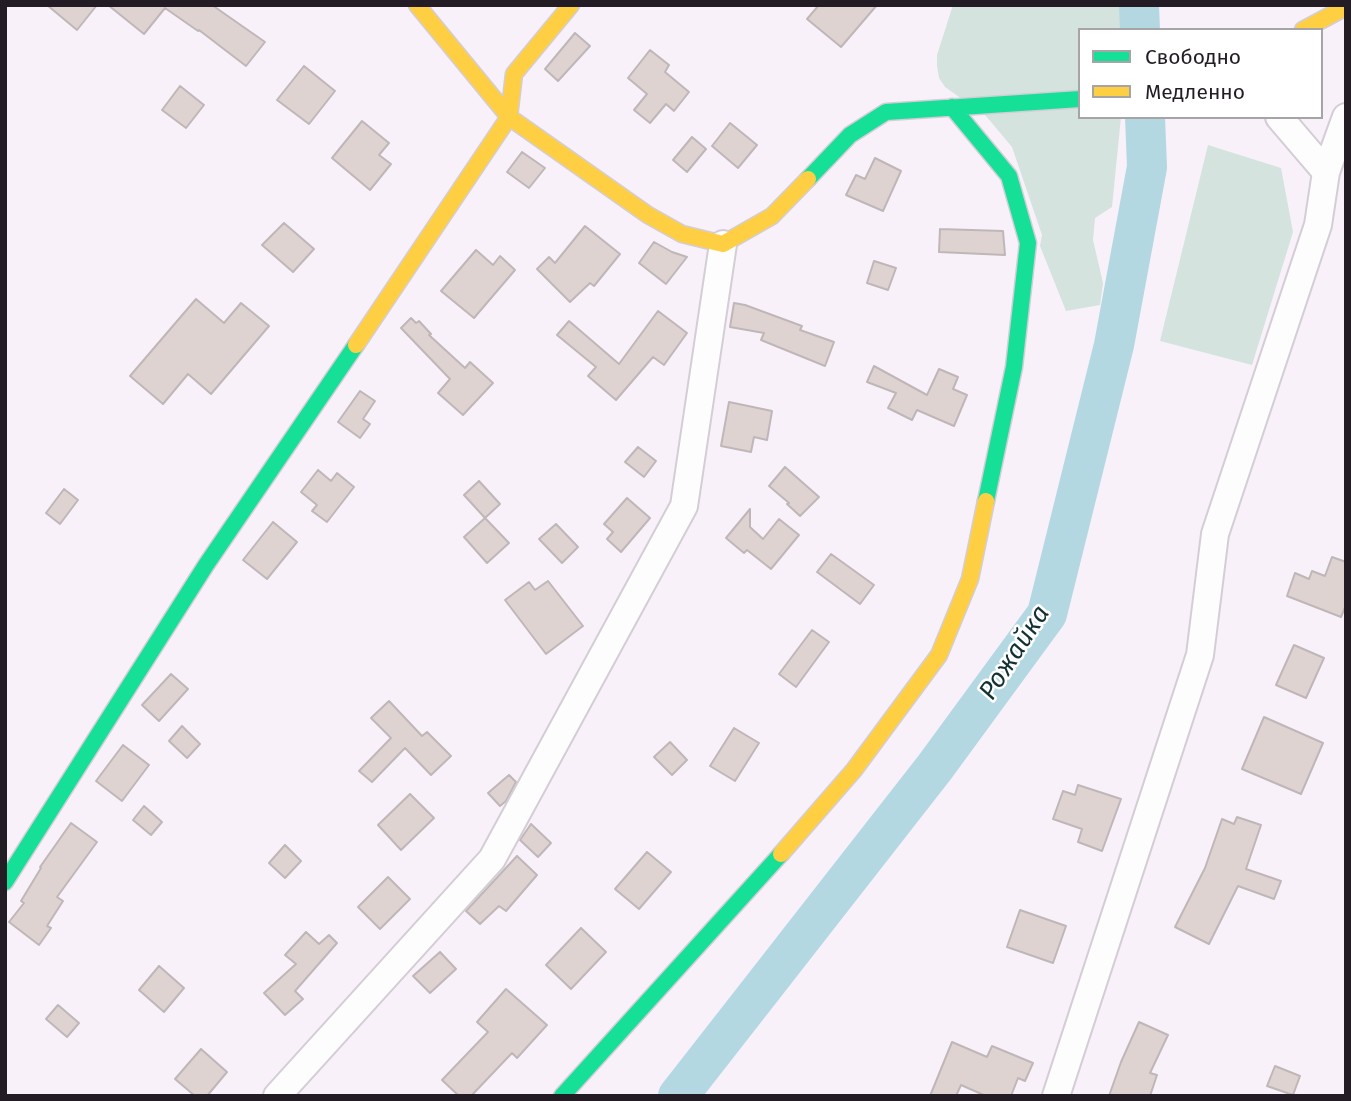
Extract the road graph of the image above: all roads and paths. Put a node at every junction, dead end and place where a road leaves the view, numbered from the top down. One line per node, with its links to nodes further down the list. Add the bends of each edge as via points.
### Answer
1 (417, 5): 7 (street)
2 (571, 5): 7 (street, via 514,74)
3 (1346, 7): 4 (street)
4 (1307, 28)
5 (1078, 99): 6 (street)
6 (952, 107): 11 (street, via 886,112 850,135 772,216); 14 (street, via 1009,176 1028,243 1014,367 970,579 939,655 853,769)
7 (509, 117): 11 (street, via 648,215 682,234); 12 (street, via 206,565)
8 (1346, 117): 10 (street)
9 (1281, 119): 10 (street)
10 (1326, 172): 15 (street, via 1318,225 1215,534 1200,655)
11 (723, 244): 13 (street, via 684,506 492,859)
12 (5, 882)
13 (277, 1096)
14 (562, 1096)
15 (1056, 1096)

